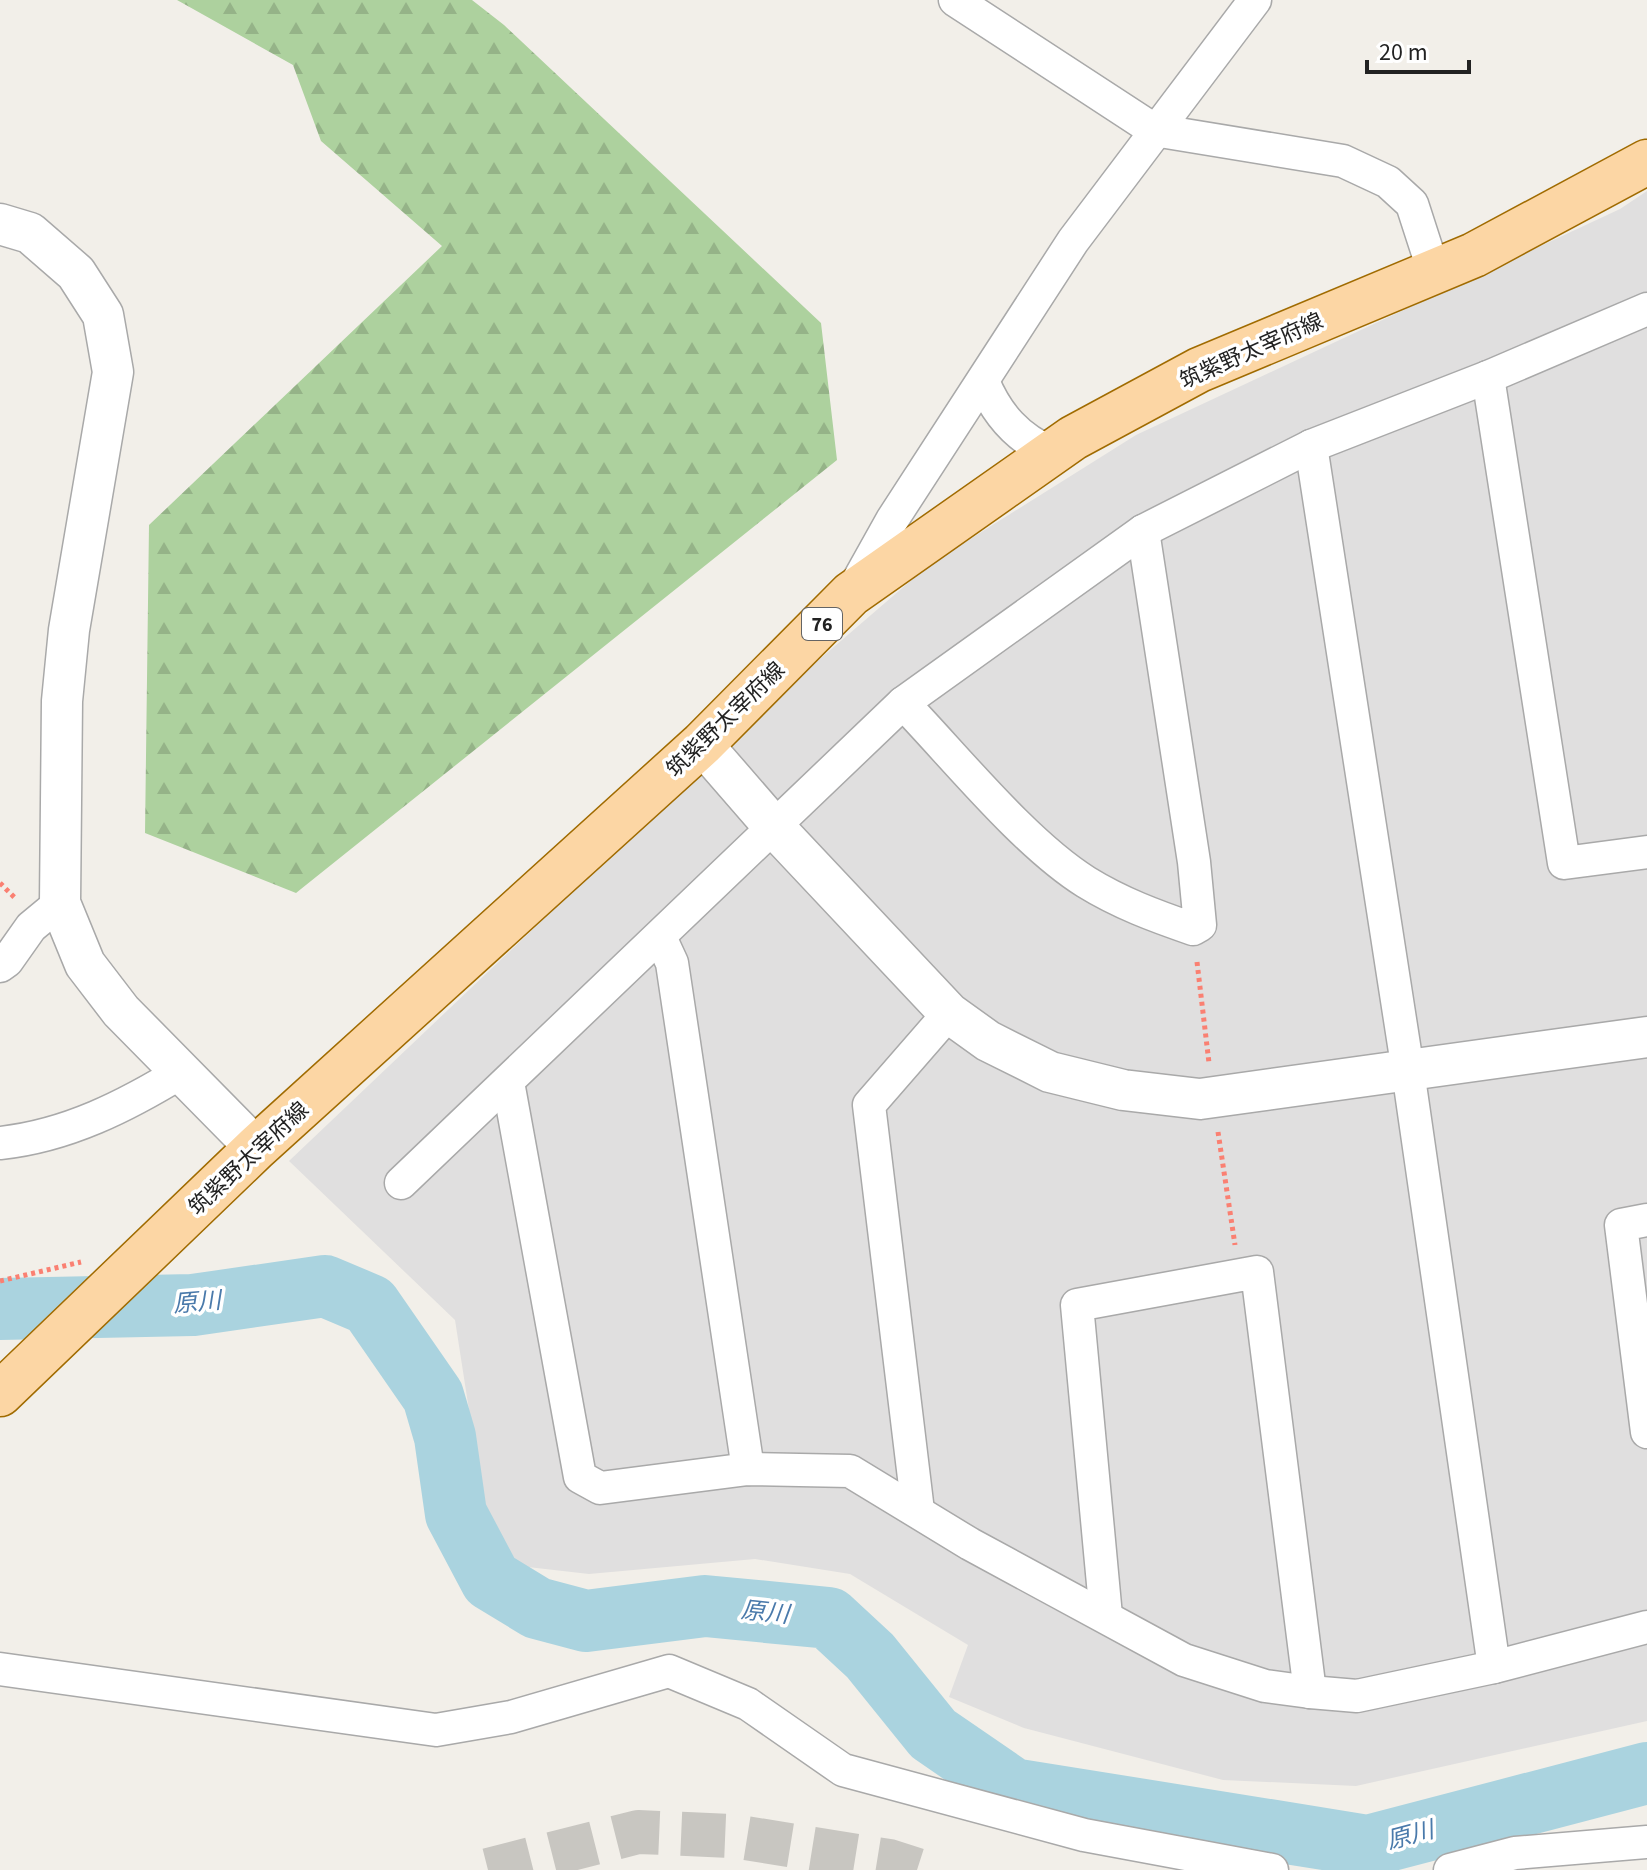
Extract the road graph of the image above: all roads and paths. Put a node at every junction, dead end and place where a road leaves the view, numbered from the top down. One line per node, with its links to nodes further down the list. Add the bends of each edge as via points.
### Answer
1 (955, 0): 3 (street)
2 (1255, 0): 3 (street)
3 (1154, 130): 6 (street, via 1343,161 1388,182 1412,204); 9 (street, via 1073,241)
4 (1643, 171): 6 (main road, 筑紫野太宰府線 / 76)
5 (0, 224): 18 (street, via 30,233 76,273 103,315 113,372 69,630 62,701)
6 (1434, 272): 11 (main road, 筑紫野太宰府線 / 76, via 1199,370)
7 (1647, 309): 8 (street)
8 (1488, 377): 10 (street); 17 (street, via 1564,863)
9 (983, 381): 11 (street, via 992,403 1017,434); 13 (street, via 892,520)
10 (1311, 446): 12 (street); 25 (street)
11 (1052, 453): 13 (main road, 筑紫野太宰府線 / 76)
12 (1143, 531): 14 (street); 19 (street, via 1194,862 1200,925)
13 (851, 594): 15 (main road, 筑紫野太宰府線 / 76)
14 (903, 703): 16 (street); 19 (street, via 1042,848 1084,881 1135,909)
15 (702, 744): 16 (street); 29 (main road, 筑紫野太宰府線 / 76)
16 (774, 827): 20 (street); 22 (street)
17 (1647, 852)
18 (60, 903): 21 (street, via 31,927); 24 (street, via 85,964 121,1011)
19 (1193, 929): 27 (path)
20 (660, 937): 26 (street); 37 (street, via 672,963)
21 (0, 966)
22 (949, 1013): 27 (street, via 988,1041 1050,1072 1123,1090); 38 (street, via 869,1105)
23 (1647, 1037): 25 (street)
24 (183, 1071): 28 (street, via 126,1106 35,1139); 29 (street)
25 (1408, 1071): 27 (street); 41 (street)
26 (508, 1082): 30 (street); 37 (street, via 580,1477 600,1488)
27 (1213, 1098): 33 (path)
28 (0, 1143)
29 (256, 1148): 32 (main road, 筑紫野太宰府線 / 76)
30 (401, 1183)
31 (1647, 1220): 36 (street, via 1621,1225)
32 (134, 1267): 34 (path, via 80,1262); 35 (main road, 筑紫野太宰府線 / 76)
33 (1240, 1275): 39 (street, via 1077,1305); 43 (street, via 1257,1272)
34 (0, 1281)
35 (0, 1394)
36 (1647, 1432)
37 (748, 1469): 38 (street, via 850,1471)
38 (918, 1511): 39 (street)
39 (1106, 1616): 43 (street, via 1184,1660 1265,1686)
40 (1647, 1627): 41 (street)
41 (1494, 1667): 43 (street, via 1357,1696)
42 (0, 1669): 45 (street, via 436,1730 511,1717 669,1671 748,1704 843,1770 1084,1835)
43 (1310, 1692)
44 (1647, 1842): 46 (street, via 1515,1853)
45 (1272, 1870)
46 (1450, 1870)

